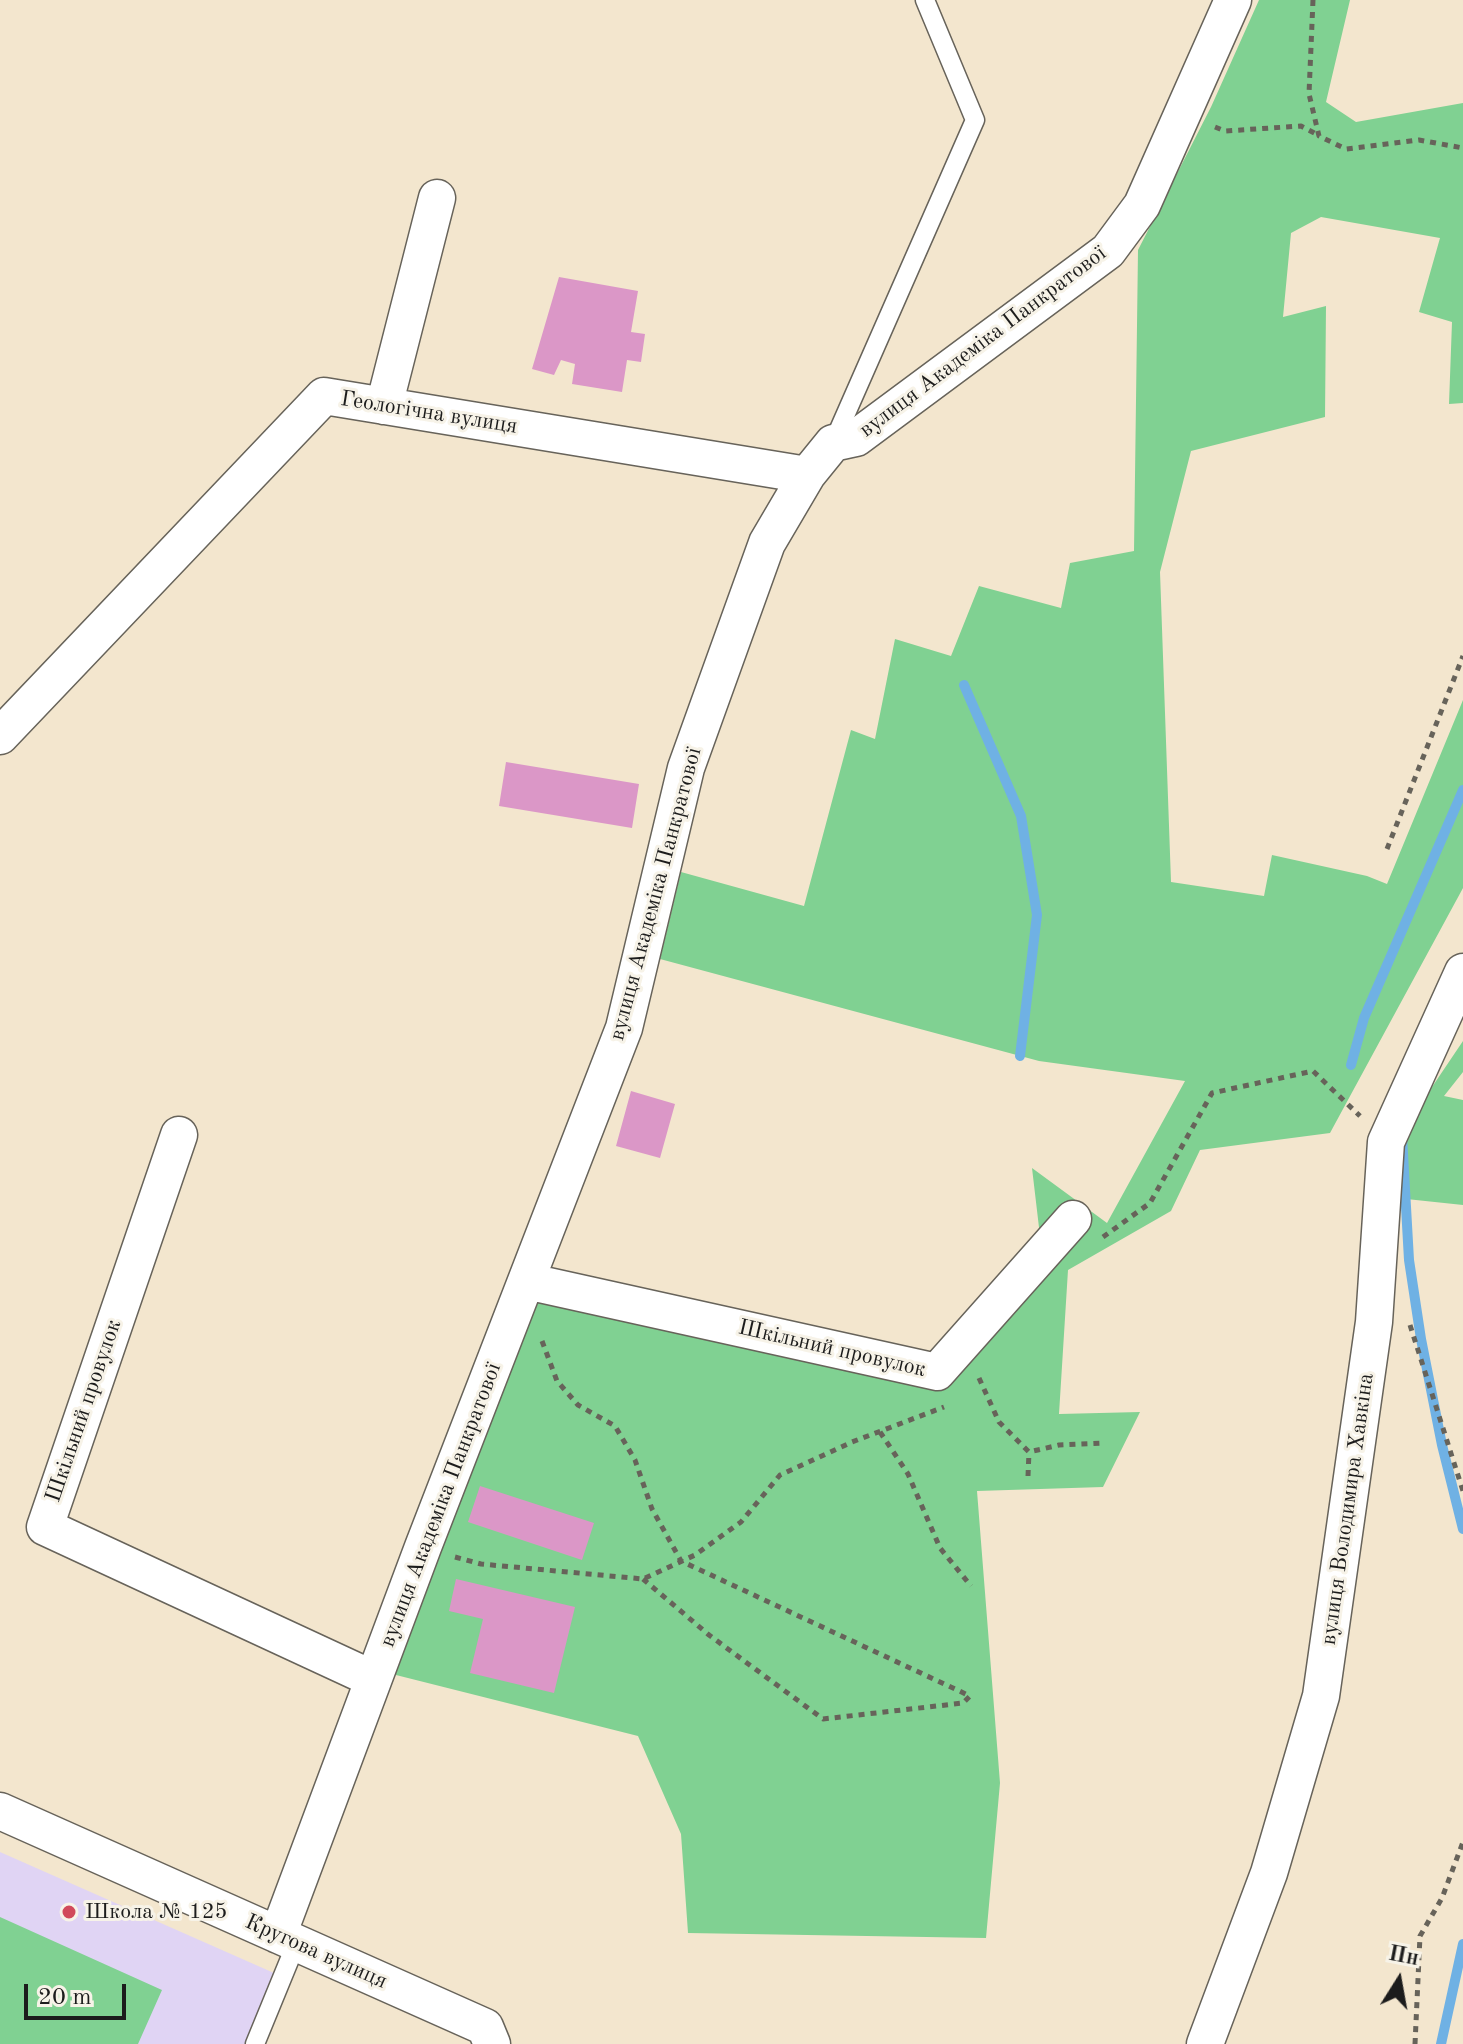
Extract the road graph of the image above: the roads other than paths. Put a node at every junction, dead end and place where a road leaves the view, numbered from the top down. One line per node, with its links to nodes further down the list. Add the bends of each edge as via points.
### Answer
1 (925, 0): 5 (lane, via 975,120)
2 (1233, 0): 5 (street, вулиця Академіка Панкратової, via 1142,205 1108,251 856,438)
3 (437, 198): 4 (street)
4 (384, 406): 6 (street, Геологічна вулиця); 7 (street, Геологічна вулиця, via 324,396)
5 (833, 443): 6 (street, вулиця Академіка Панкратової)
6 (807, 475): 11 (street, вулиця Академіка Панкратової, via 767,543 686,768 624,1028)
7 (0, 736)
8 (1463, 972): 17 (street, вулиця Володимира Хавкіна, via 1386,1142 1374,1322 1321,1696 1269,1873)
9 (179, 1135): 12 (street, Шкільний провулок, via 45,1527)
10 (1073, 1219): 11 (street, Шкільний провулок, via 937,1372)
11 (526, 1281): 12 (street, вулиця Академіка Панкратової)
12 (373, 1679): 14 (street, вулиця Академіка Панкратової)
13 (0, 1811): 14 (street, Кругова вулиця)
14 (287, 1939): 15 (lane); 16 (street, Кругова вулиця, via 485,2027)
15 (255, 2044)
16 (492, 2044)
17 (1205, 2044)

